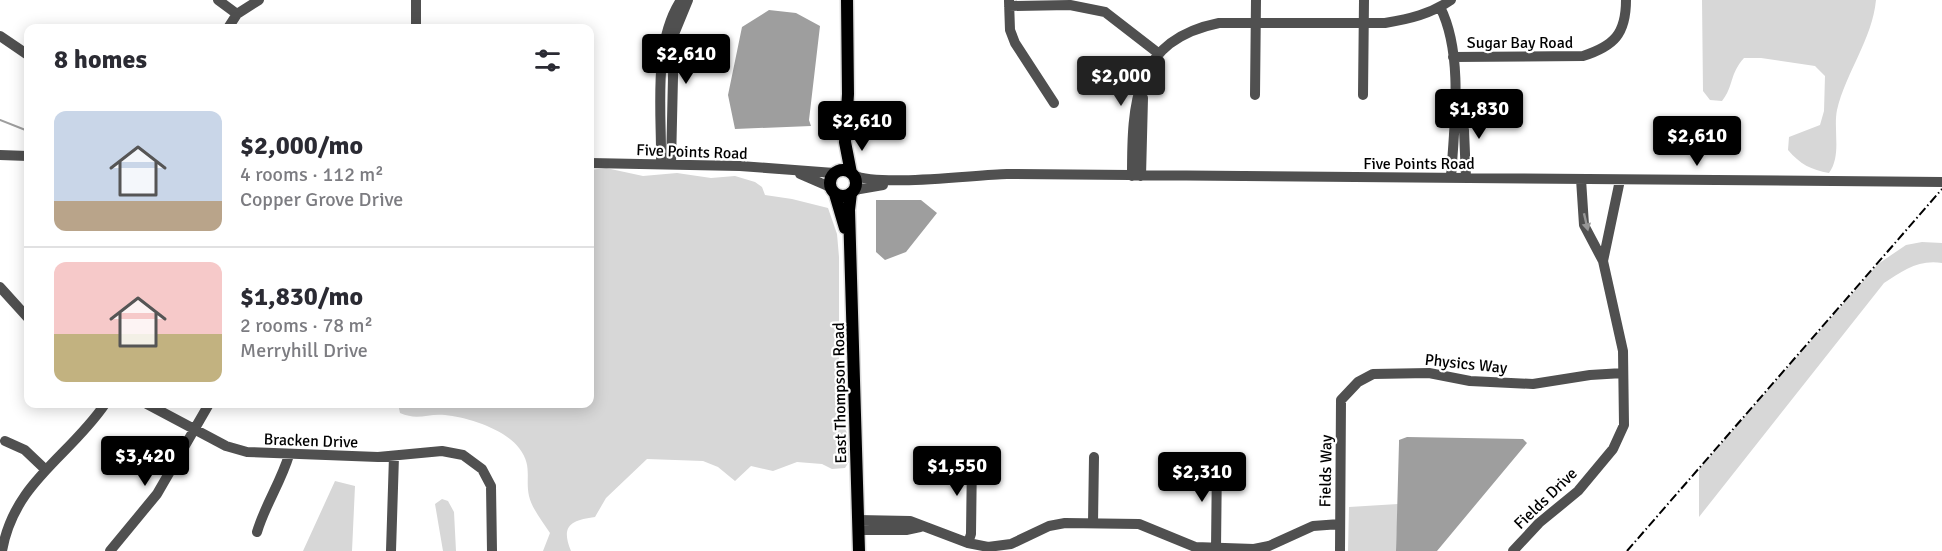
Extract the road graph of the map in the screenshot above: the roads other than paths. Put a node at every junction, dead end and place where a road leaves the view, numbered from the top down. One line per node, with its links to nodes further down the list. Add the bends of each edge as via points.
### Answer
1 (218, 0): 13 (street)
2 (259, 0): 13 (street)
3 (416, 0): 17 (street)
4 (681, 0): 25 (street, via 672,14 664,45)
5 (688, 0): 25 (street, via 674,34)
6 (847, 0): 27 (main road)
7 (1256, 0): 14 (street)
8 (1364, 0): 15 (street)
9 (1451, 0): 12 (street)
10 (1626, 0): 21 (street, Sugar Bay Road, via 1618,38 1583,56)
11 (1009, 3): 20 (street, via 1070,5 1105,12); 24 (street, via 1010,30 1015,43)
12 (1440, 7): 15 (street, via 1409,19); 21 (street, via 1448,23)
13 (237, 14): 16 (street)
14 (1256, 23): 15 (street); 20 (street, via 1196,27 1174,38); 22 (street)
15 (1364, 23): 23 (street)
16 (231, 24)
17 (416, 24)
18 (0, 36): 19 (street)
19 (24, 52)
20 (1158, 53): 35 (street, via 1144,87)
21 (1453, 57): 26 (street)
22 (1255, 95)
23 (1363, 95)
24 (1054, 103)
25 (666, 107): 31 (street)
26 (1454, 111): 36 (street); 37 (street, via 1464,130)
27 (845, 142): 33 (main road); 34 (main road)
28 (0, 155): 29 (street)
29 (24, 156)
30 (594, 163): 31 (street, Five Points Road)
31 (666, 164): 32 (street, Five Points Road)
32 (794, 172): 33 (street, Five Points Road); 42 (street, Five Points Road)
33 (834, 173): 34 (main road, via 841,170); 42 (main road)
34 (852, 174): 39 (street, Five Points Road, via 865,179); 43 (main road, via 856,182)
35 (1136, 176): 36 (street, Five Points Road); 39 (street, Five Points Road, via 988,174)
36 (1451, 178): 37 (street, Five Points Road)
37 (1466, 178): 38 (street, Five Points Road)
38 (1581, 179): 40 (street, Five Points Road); 45 (street, Fields Drive, one-way to 45, via 1584,225)
39 (896, 180): 43 (street, Five Points Road)
40 (1620, 180): 41 (street, Five Points Road); 45 (street, Fields Drive)
41 (1942, 182)
42 (833, 191): 43 (main road, via 843,196); 44 (main road, East Thompson Road)
43 (852, 192): 44 (main road, East Thompson Road)
44 (850, 234): 64 (main road, East Thompson Road)
45 (1604, 261): 48 (street, Fields Drive, via 1623,351)
46 (0, 287): 47 (street)
47 (24, 314)
48 (1623, 373): 49 (street, Physics Way, via 1533,384 1470,381 1429,373 1373,374); 74 (street, Fields Drive, via 1623,425 1612,449 1578,490)
49 (1348, 393): 63 (street, Fields Way, via 1341,400)
50 (102, 408): 61 (street)
51 (155, 408): 54 (street, Bracken Drive)
52 (200, 408): 54 (street)
53 (206, 408): 54 (street)
54 (193, 428): 56 (street, Bracken Drive, via 234,449); 69 (street, via 157,494)
55 (5, 441): 61 (street, via 25,450)
56 (289, 455): 57 (street, Bracken Drive); 65 (street)
57 (394, 456): 70 (street); 71 (street, Bracken Drive, via 450,451 480,467 492,494)
58 (972, 456): 66 (street)
59 (1094, 457): 62 (street)
60 (1217, 458): 67 (street)
61 (45, 468): 68 (street, via 15,510)
62 (1094, 523): 66 (street, via 1053,525 1004,546); 67 (street, via 1143,525 1189,546)
63 (1340, 524): 67 (street, via 1313,526 1262,548); 73 (street, Fields Way)
64 (858, 525): 66 (street, via 910,521); 72 (main road, East Thompson Road)
65 (257, 532)
66 (968, 543)
67 (1216, 549)
68 (2, 551)
69 (110, 551)
70 (391, 551)
71 (492, 551)
72 (859, 551)
73 (1340, 551)
74 (1513, 551)

